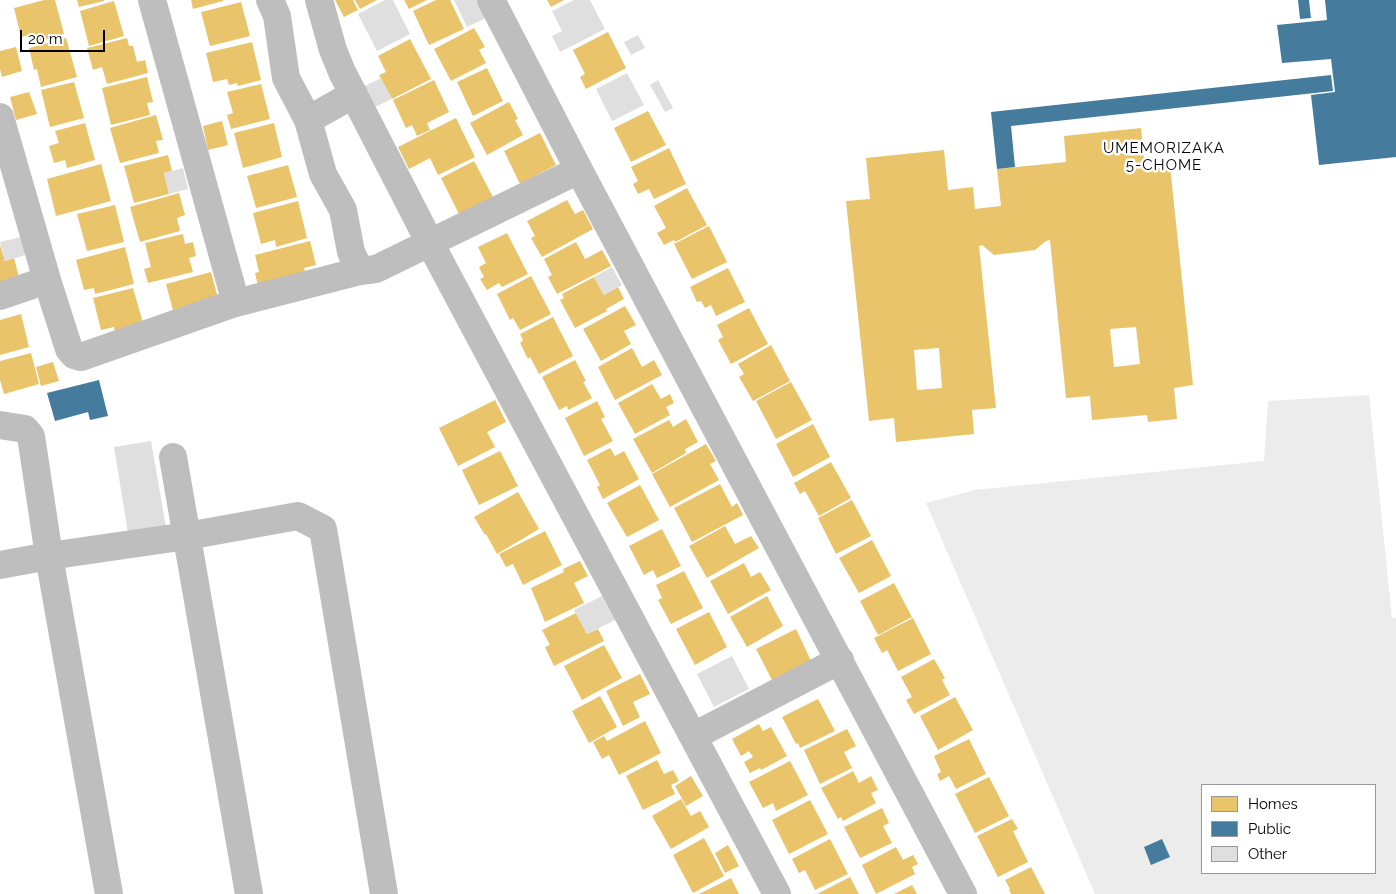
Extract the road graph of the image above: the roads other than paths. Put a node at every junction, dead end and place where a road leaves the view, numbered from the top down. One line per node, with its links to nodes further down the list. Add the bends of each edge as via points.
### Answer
1 (152, 0): 14 (street)
2 (270, 0): 7 (street, via 277,16 286,78)
3 (319, 0): 5 (street, via 333,50)
4 (491, 0): 9 (street)
5 (354, 94): 7 (street); 10 (street)
6 (0, 117): 8 (street)
7 (308, 120): 11 (street, via 323,174 343,210 351,252)
8 (7, 168): 12 (street)
9 (579, 170): 10 (street); 20 (street)
10 (430, 243): 11 (street, via 376,269); 21 (street)
11 (360, 271): 14 (street)
12 (47, 280): 13 (street); 14 (street, via 68,349 81,357)
13 (0, 296)
14 (236, 303)
15 (0, 425): 18 (street, via 25,429 31,436)
16 (173, 457): 17 (street)
17 (188, 536): 18 (street); 23 (street); 24 (street, via 298,516 323,529)
18 (49, 556): 19 (street); 22 (street)
19 (0, 565)
20 (840, 660): 21 (street); 26 (street)
21 (694, 736): 25 (street)
22 (110, 894)
23 (249, 894)
24 (384, 894)
25 (777, 894)
26 (963, 894)

